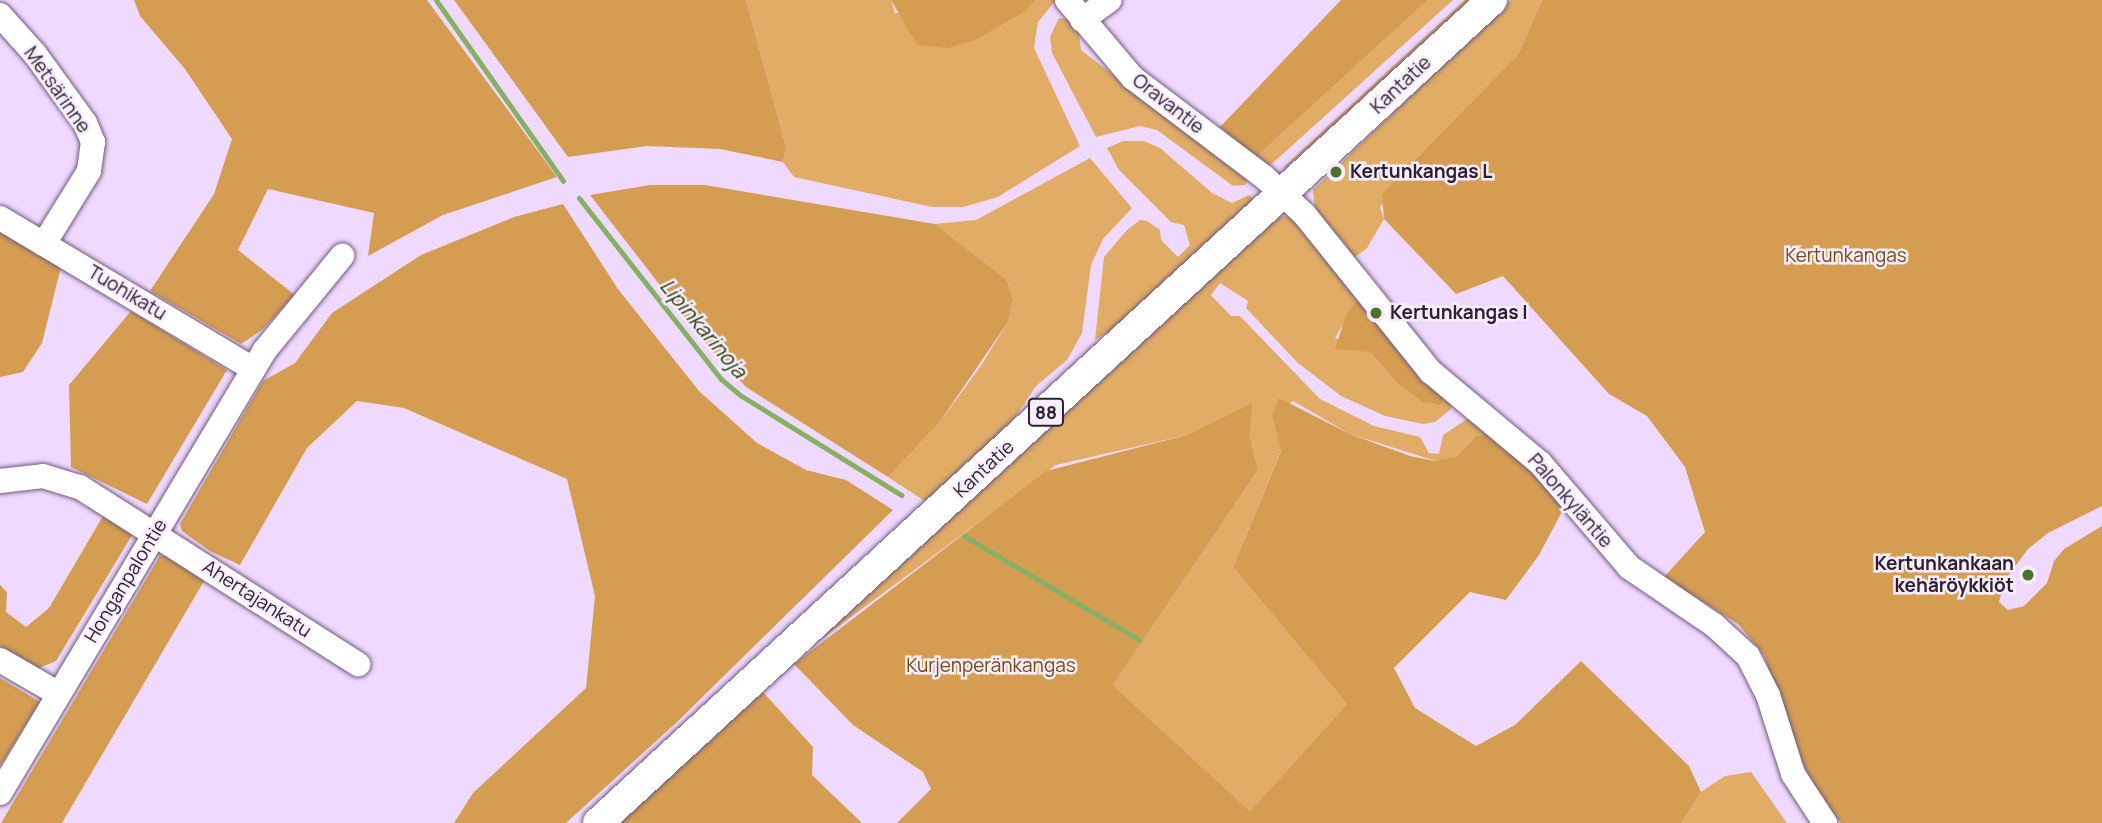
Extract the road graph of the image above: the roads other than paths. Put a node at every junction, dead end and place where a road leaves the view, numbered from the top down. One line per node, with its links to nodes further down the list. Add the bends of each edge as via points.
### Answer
1 (1067, 0): 5 (street, Oravantie)
2 (1110, 0): 5 (street)
3 (1492, 0): 6 (main road, Kantatie / 88)
4 (0, 15): 8 (street, Metsärinne, via 85,123 93,142 89,171)
5 (1082, 20): 6 (street, Oravantie, via 1133,78)
6 (1283, 194): 17 (main road, Kantatie / 88); 18 (street, Palonkyläntie, via 1320,231 1451,391 1540,463 1629,567 1714,625 1748,656 1768,695 1793,774)
7 (0, 218): 8 (street, Tuohikatu)
8 (44, 244): 10 (street, Tuohikatu)
9 (342, 256): 10 (street, Honganpalontie, via 301,301)
10 (253, 369): 12 (street, Honganpalontie)
11 (0, 481): 12 (street, Ahertajankatu, via 43,476 68,481)
12 (155, 533): 14 (street, Ahertajankatu); 15 (street, Honganpalontie)
13 (0, 660): 15 (street)
14 (358, 664)
15 (59, 694): 16 (street, Honganpalontie)
16 (0, 793)
17 (598, 823)
18 (1825, 823)

